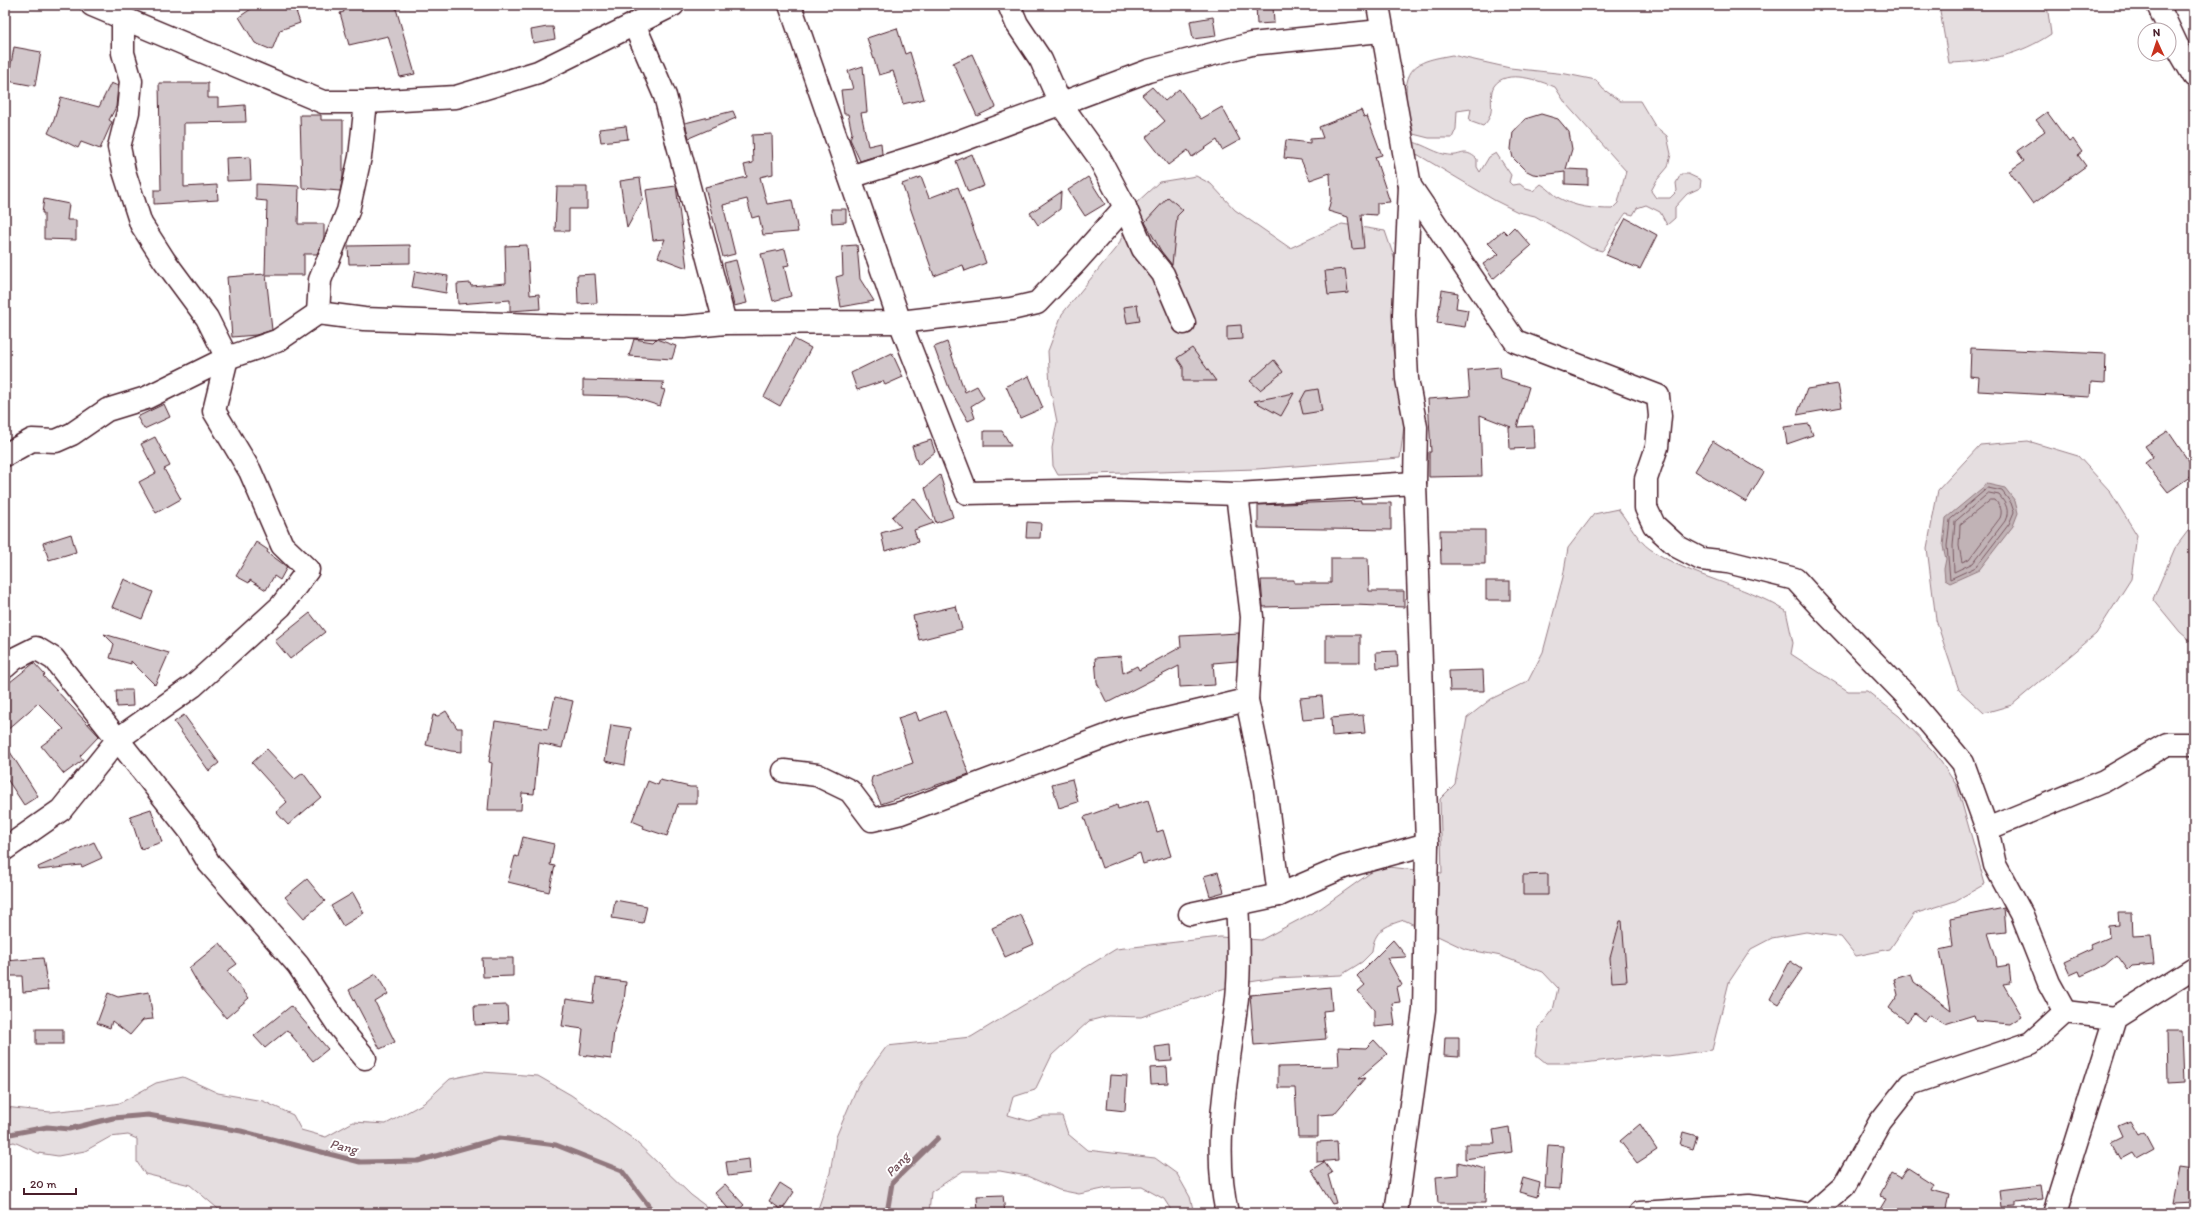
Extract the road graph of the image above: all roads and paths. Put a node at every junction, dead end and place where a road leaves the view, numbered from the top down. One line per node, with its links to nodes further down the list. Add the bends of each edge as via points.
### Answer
1 (92, 5): 7 (street)
2 (673, 5): 8 (street)
3 (790, 5): 13 (street)
4 (1009, 5): 12 (street, via 1017,24 1041,60)
5 (1378, 5): 9 (street)
6 (2158, 5): 10 (street)
7 (123, 19): 11 (street, via 323,102); 20 (street, via 123,53 131,81 128,112 119,147 124,172 141,224 207,318)
8 (634, 24): 11 (street, via 538,72 456,97); 18 (street, via 665,96)
9 (1381, 31): 12 (street, via 1251,44 1148,71); 14 (street)
10 (2194, 76)
11 (366, 102): 16 (street, via 360,157 348,211 320,280)
12 (1060, 103): 13 (street, via 936,150); 15 (street, via 1098,156)
13 (850, 177): 17 (street)
14 (1410, 186): 22 (street, via 1404,316 1407,379 1416,427); 29 (street, via 1515,341 1658,396 1660,416 1657,447 1646,479 1646,508 1654,526 1678,547 1701,559 1728,562 1795,579 1904,693 1963,763)
15 (1124, 207): 17 (street, via 1037,302 1011,309); 19 (street, via 1143,249 1163,274)
16 (318, 313): 18 (street, via 364,319 564,326 684,327); 20 (street, via 277,342)
17 (900, 322): 18 (street); 23 (street, via 967,492 1114,490)
18 (725, 323)
19 (1184, 323)
20 (227, 358): 21 (street, via 146,398 107,410 72,434 56,441 32,440); 26 (street, via 214,410 250,471 282,545 308,570 281,606 193,686)
21 (5, 455)
22 (1415, 483): 23 (street); 30 (street)
23 (1237, 494): 25 (street, via 1252,617)
24 (5, 667): 26 (street, via 14,659 36,648 54,659)
25 (1247, 700): 28 (street, via 1125,730 901,813 872,820 850,791 818,776); 32 (street, via 1264,782)
26 (118, 739): 31 (street, via 61,810); 38 (street, via 190,831 209,863 298,965 340,1028)
27 (2194, 744): 29 (street, via 2167,744 2104,781)
28 (784, 771)
29 (1987, 829): 36 (street, via 1996,865 2022,915 2049,983)
30 (1427, 844): 32 (street, via 1344,867); 40 (street, via 1424,1010)
31 (5, 849)
32 (1279, 895): 33 (street)
33 (1237, 904): 34 (street); 39 (street, via 1239,970 1222,1105 1222,1162)
34 (1190, 914)
35 (2194, 968): 37 (street)
36 (2065, 1012): 37 (street); 43 (street, via 2031,1043 1910,1084 1880,1122 1844,1186)
37 (2115, 1018): 44 (street)
38 (365, 1058)
39 (1227, 1213)
40 (1396, 1213)
41 (1640, 1213): 42 (street, via 1749,1206)
42 (1800, 1213)
43 (1813, 1213)
44 (2054, 1213)

